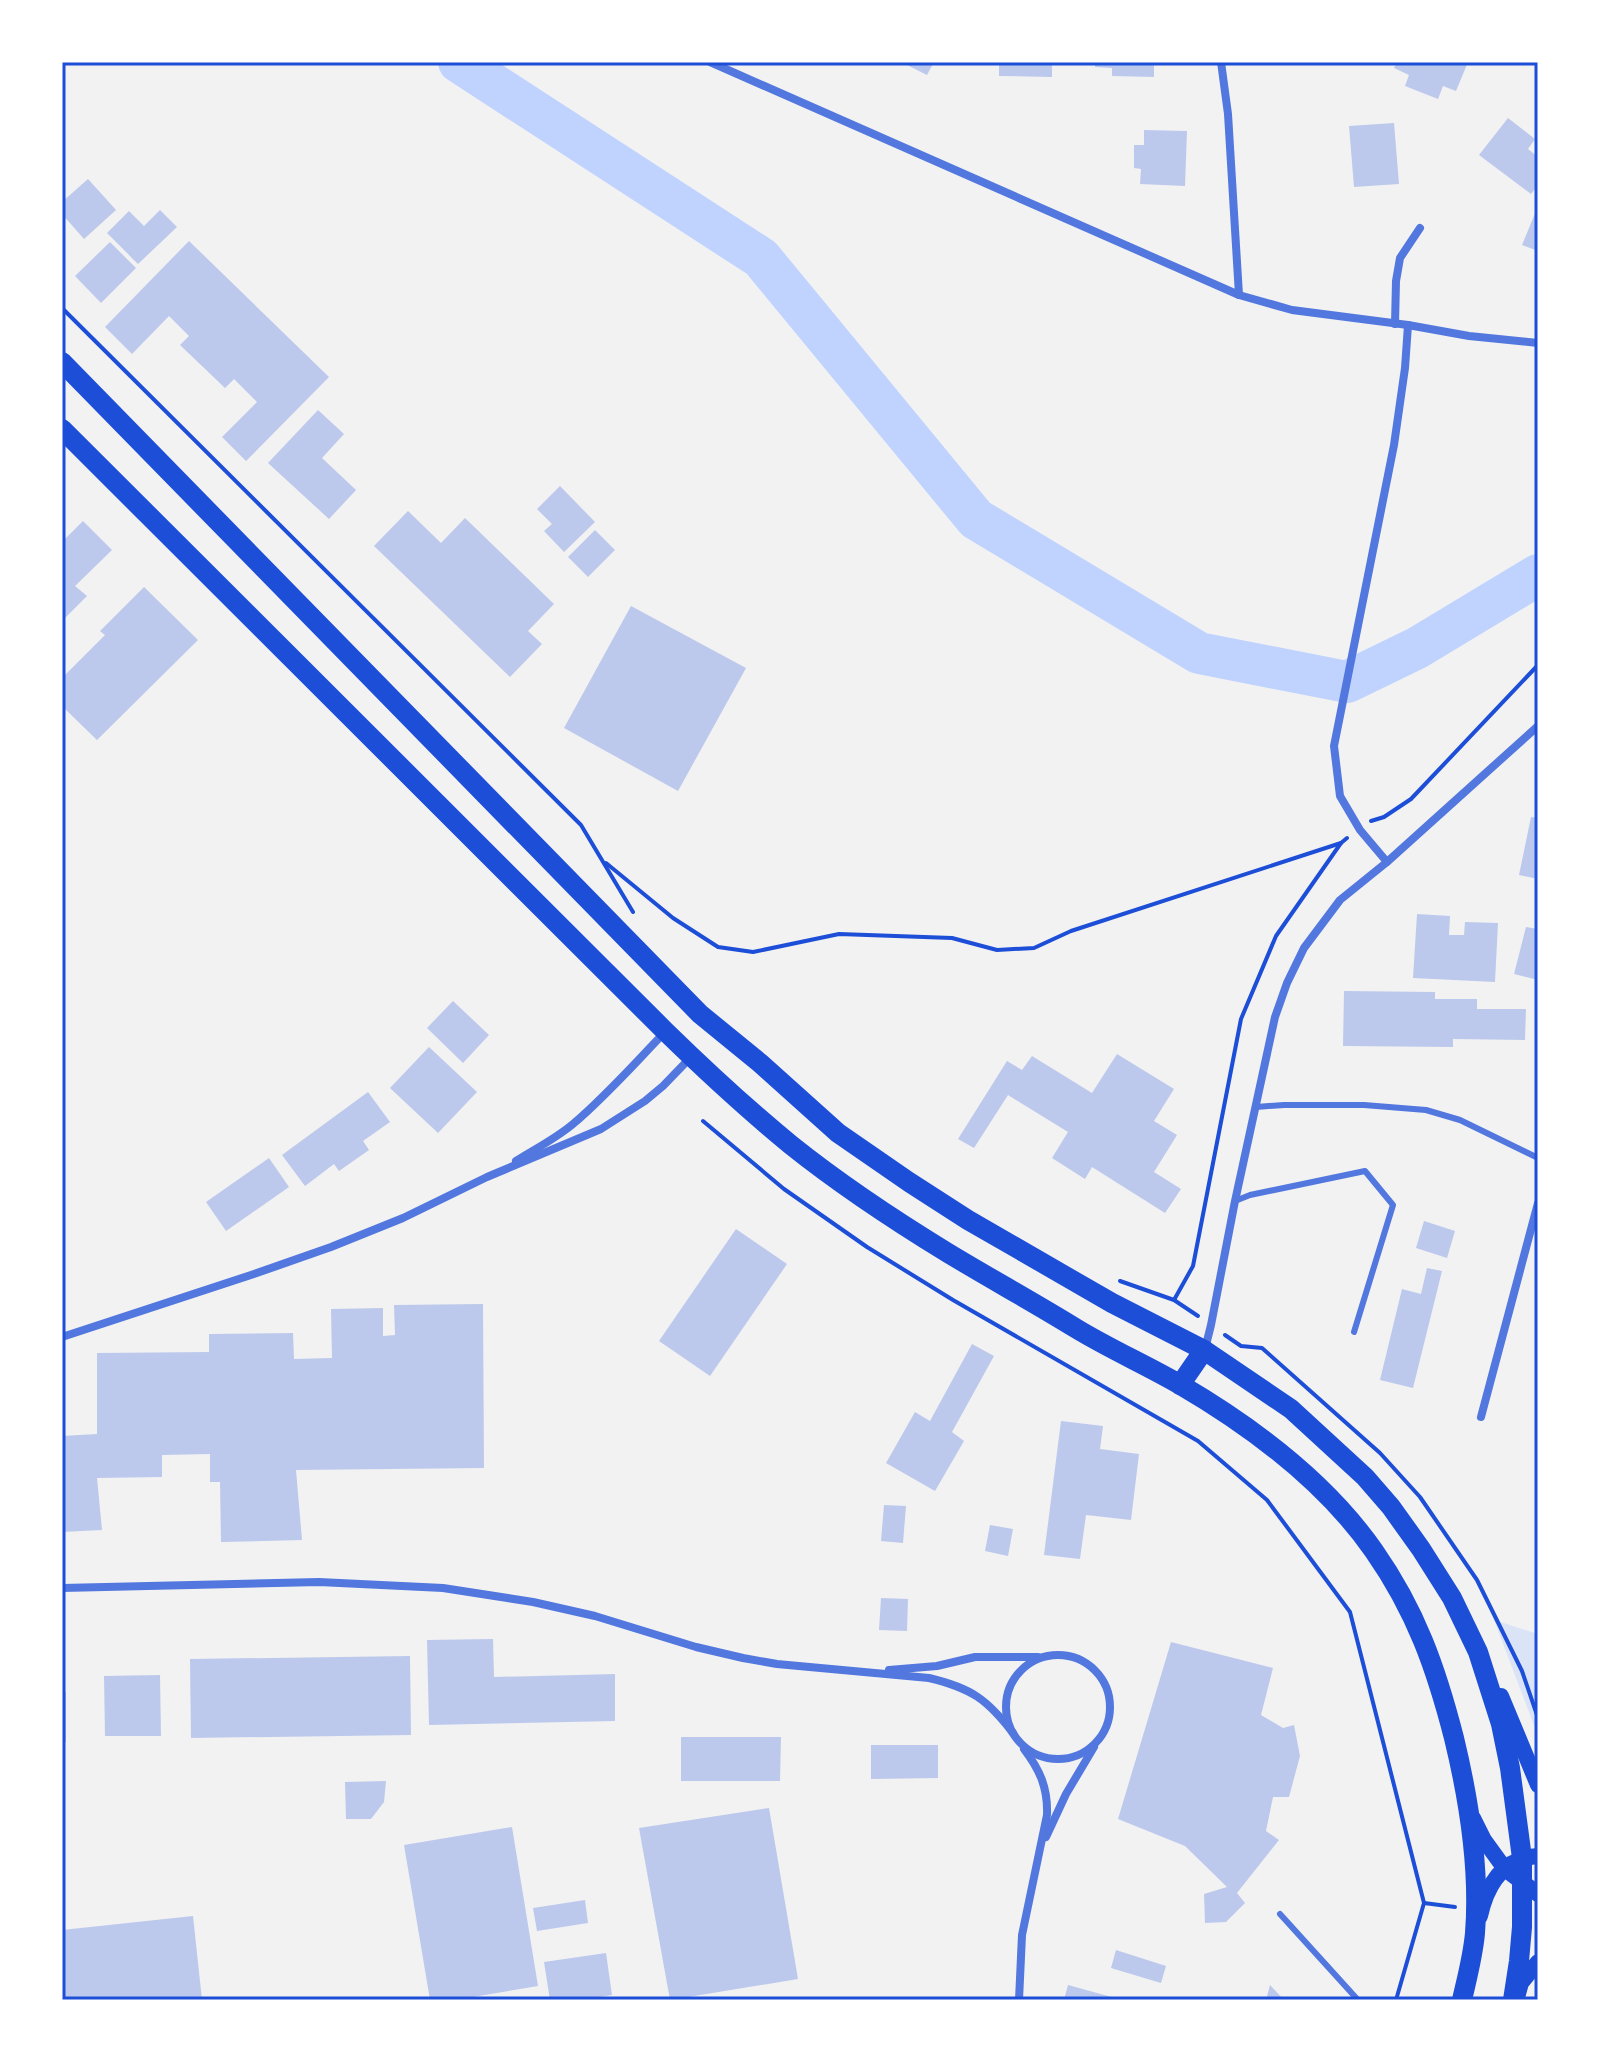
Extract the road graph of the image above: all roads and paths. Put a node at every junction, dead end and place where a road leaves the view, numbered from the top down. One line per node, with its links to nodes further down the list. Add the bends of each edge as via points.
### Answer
1 (710, 62): 4 (street)
2 (1221, 62): 4 (street)
3 (1420, 228): 6 (street, via 1400,258)
4 (1239, 295): 6 (street, via 1292,310)
5 (62, 308): 13 (path, via 581,825)
6 (1395, 324): 7 (street)
7 (1408, 325): 8 (street); 14 (street, via 1394,445 1334,746 1340,796)
8 (1538, 343)
9 (62, 362): 16 (highway)
10 (62, 429): 18 (highway)
11 (1538, 726): 14 (street)
12 (1341, 843): 13 (path, via 1071,931 1034,948 997,950 952,938 839,934 753,952 718,947)
13 (601, 859): 15 (path)
14 (1387, 862): 20 (street, via 1340,900 1304,948 1275,1017)
15 (640, 923)
16 (690, 1004): 17 (highway); 18 (highway)
17 (716, 1028): 19 (highway); 30 (highway, via 838,1133 909,1182 1112,1303)
18 (665, 1031): 19 (highway); 23 (street, via 572,1125)
19 (692, 1056): 23 (street, via 663,1086 601,1129); 31 (highway, via 846,1186 947,1252)
20 (1256, 1107): 22 (lane, via 1426,1110 1460,1120); 24 (street)
21 (703, 1121): 51 (path, via 784,1189 867,1247 1198,1441 1267,1500 1350,1612 1354,1627 1424,1903)
22 (1538, 1158)
23 (487, 1177): 29 (street, via 331,1247)
24 (1235, 1201): 27 (street); 28 (lane, via 1365,1171 1393,1205)
25 (1538, 1203): 32 (street)
26 (1109, 1277): 27 (path, via 1174,1300)
27 (1211, 1325): 30 (street); 37 (path, via 1241,1346 1262,1348 1380,1453 1420,1497 1477,1580 1522,1671)
28 (1354, 1332)
29 (62, 1337)
30 (1204, 1350): 31 (highway); 34 (highway, via 1291,1409 1365,1477 1421,1549)
31 (1180, 1385): 42 (highway, via 1300,1469 1373,1550 1436,1670)
32 (1481, 1417)
33 (62, 1588): 36 (street, via 319,1582 443,1588 595,1616 743,1658)
34 (1478, 1652): 41 (main road); 44 (highway, via 1501,1724)
35 (1042, 1657): 36 (street, via 975,1657 937,1666); 38 (street, via 1021,1669 1007,1694 1005,1709); 39 (street, via 1080,1659 1100,1675 1110,1698)
36 (864, 1671): 38 (street, via 929,1678 962,1688 989,1705)
37 (1538, 1718)
38 (1013, 1733): 40 (street)
39 (1100, 1737): 40 (street, via 1083,1753 1059,1759 1043,1757); 43 (street)
40 (1019, 1742): 43 (street, via 1045,1787 1047,1815)
41 (1538, 1785)
42 (1466, 1803): 44 (main road, via 1484,1840); 47 (highway, via 1474,1854)
43 (1039, 1852): 49 (street, via 1022,1935)
44 (1521, 1861): 45 (highway); 47 (main road, via 1490,1887)
45 (1530, 1888): 53 (highway)
46 (1280, 1914): 50 (lane)
47 (1475, 1937): 52 (highway)
48 (1538, 1962): 53 (main road)
49 (1019, 2000)
50 (1358, 2000)
51 (1396, 2000)
52 (1462, 2000)
53 (1514, 2000)

